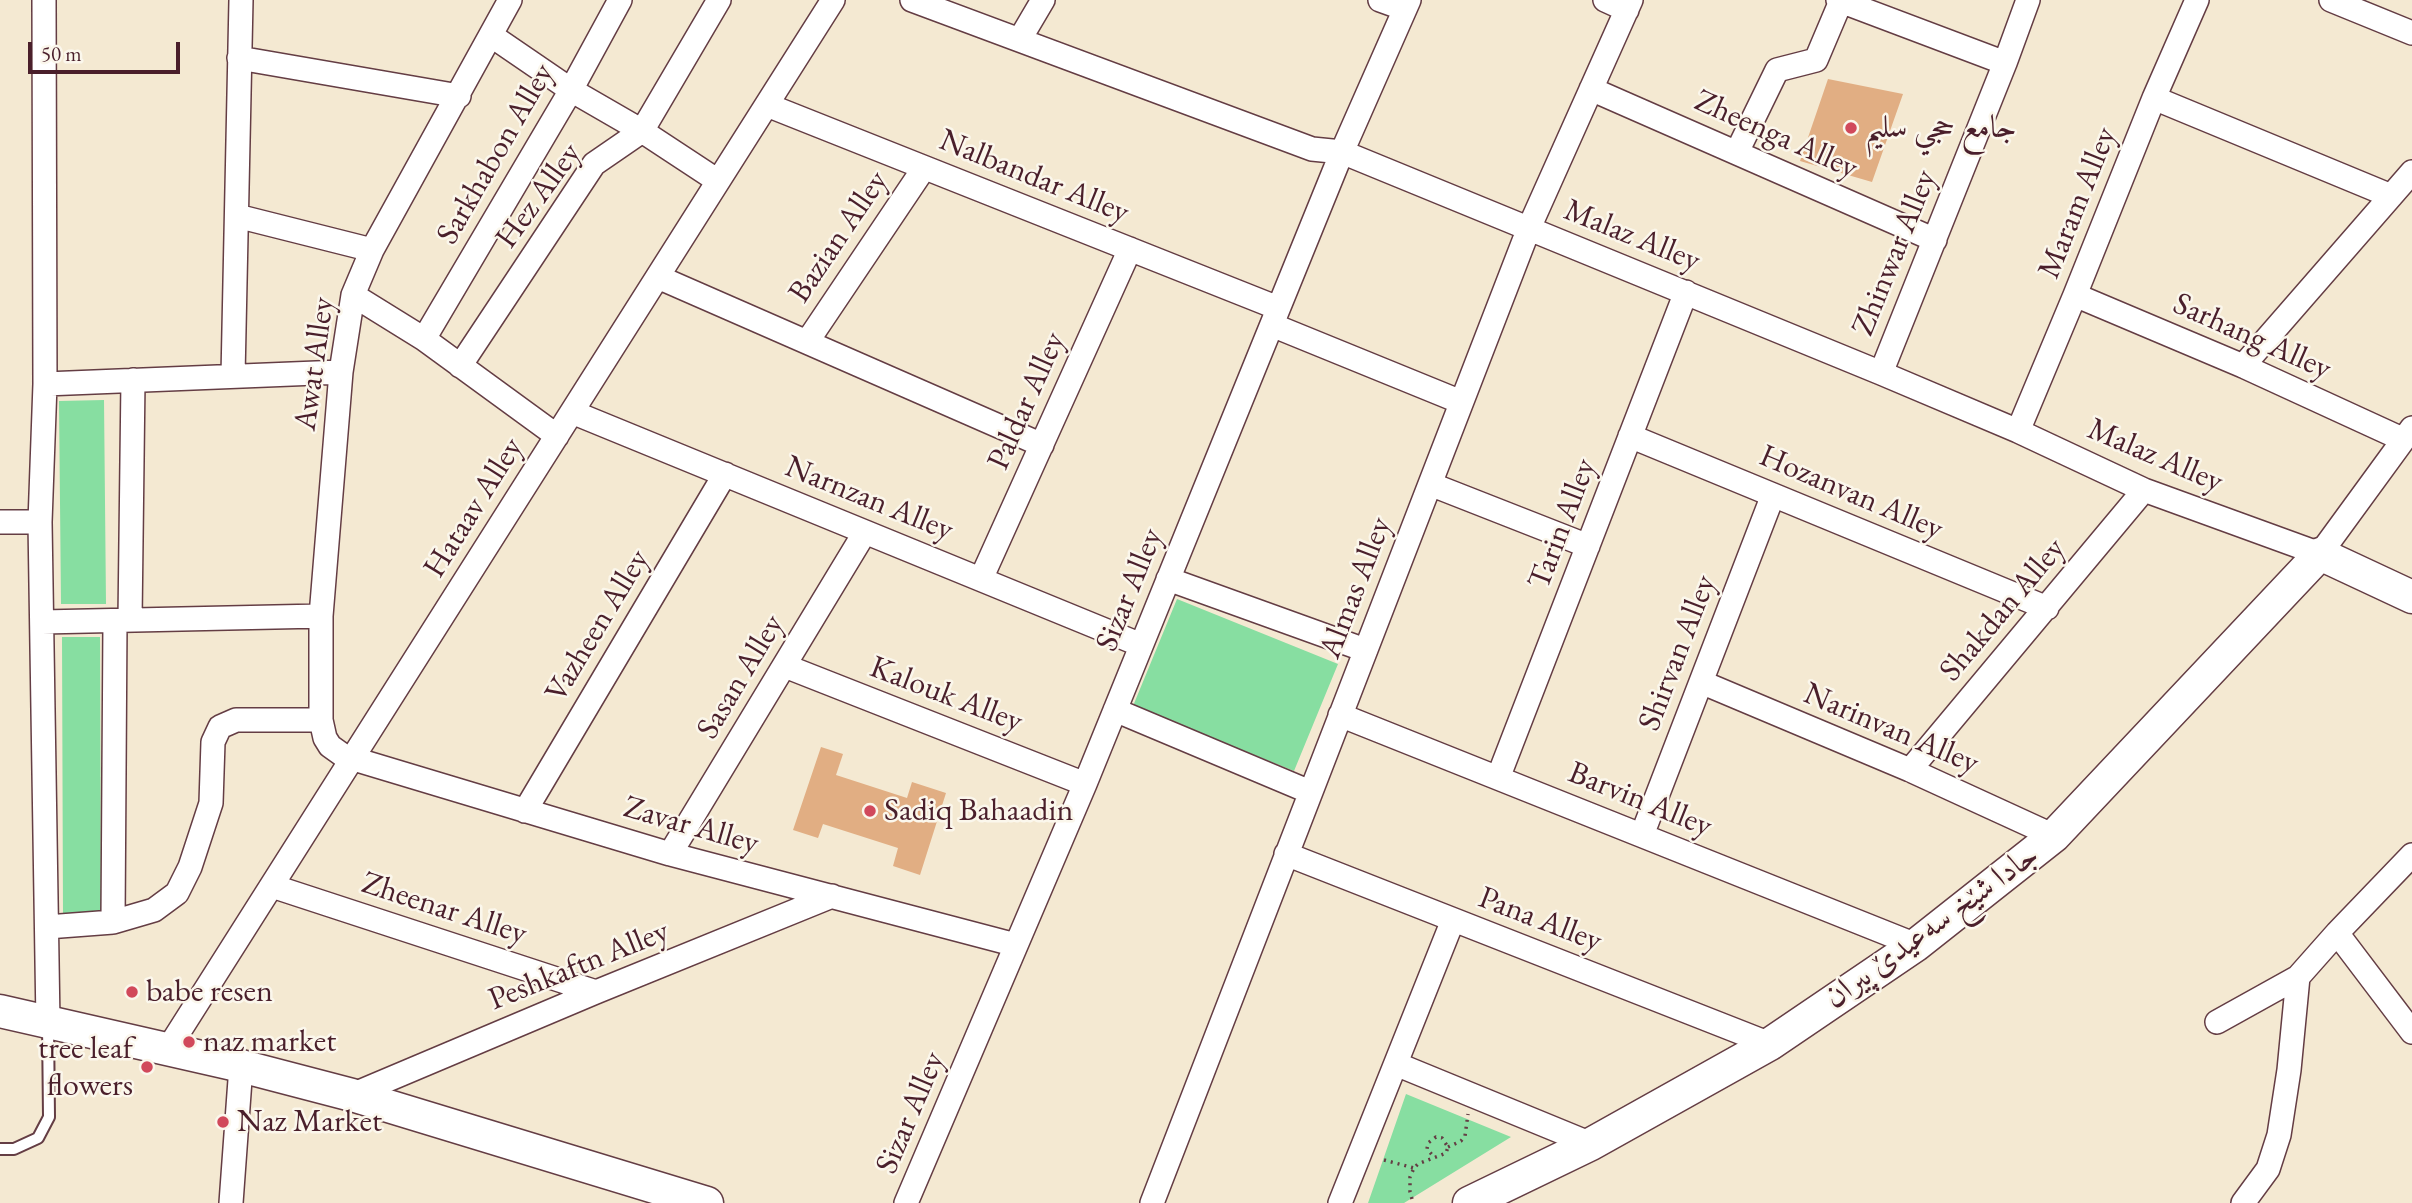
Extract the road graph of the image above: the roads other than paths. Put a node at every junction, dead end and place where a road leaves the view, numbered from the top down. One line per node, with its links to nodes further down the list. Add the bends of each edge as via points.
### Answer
1 (44, 0): 52 (street)
2 (241, 0): 20 (street)
3 (510, 0): 18 (street, Awat Alley)
4 (621, 0): 23 (street, Sarkhabon Alley)
5 (719, 0): 27 (street, Hez Alley)
6 (833, 0): 26 (street, Hataav Alley)
7 (912, 0): 19 (street, Malaz Alley)
8 (1043, 0): 19 (street)
9 (1380, 0): 15 (street)
10 (1605, 0): 16 (street)
11 (2028, 0): 21 (street, Zhinwar Alley)
12 (2197, 0): 25 (street, Maram Alley)
13 (2331, 0): 17 (street)
14 (1840, 1): 21 (street); 29 (street, via 1816,60 1777,71)
15 (1407, 5): 28 (street, Sizar Alley)
16 (1629, 5): 22 (street, Almas Alley)
17 (2412, 33)
18 (492, 36): 23 (street); 24 (street, Awat Alley)
19 (1020, 39): 28 (street, Malaz Alley, via 1312,149)
20 (239, 58): 24 (street); 34 (street)
21 (2005, 63): 36 (street, Zhinwar Alley)
22 (1591, 89): 29 (street, Zheenga Alley); 35 (street, Almas Alley)
23 (571, 90): 27 (street); 44 (street, Sarkhabon Alley)
24 (459, 96): 38 (street, Awat Alley)
25 (2154, 98): 33 (street); 42 (street, Maram Alley)
26 (767, 105): 30 (street, Nalbandar Alley); 32 (street, Hataav Alley)
27 (642, 131): 32 (street); 46 (street, Hez Alley, via 594,164)
28 (1342, 152): 35 (street, Malaz Alley); 43 (street, Sizar Alley)
29 (1737, 152): 36 (street, Zheenga Alley)
30 (924, 168): 37 (street, Nalbandar Alley); 45 (street, Bazian Alley)
31 (2412, 172): 33 (street)
32 (718, 181): 39 (street, Hataav Alley)
33 (2390, 196): 47 (street)
34 (237, 216): 38 (street); 50 (street)
35 (1529, 228): 40 (street, Malaz Alley); 53 (street, Almas Alley)
36 (1935, 240): 49 (street, Zhinwar Alley)
37 (1130, 249): 43 (street, Nalbandar Alley); 59 (street, Paldar Alley)
38 (372, 250): 41 (street, Awat Alley)
39 (658, 277): 45 (street); 54 (street, Hataav Alley)
40 (1686, 292): 49 (street, Malaz Alley); 58 (street, Tarin Alley)
41 (353, 295): 44 (street); 48 (street, Awat Alley)
42 (2075, 295): 47 (street, Sarhang Alley); 55 (street, Maram Alley)
43 (1275, 316): 53 (street, Nalbandar Alley); 70 (street, Sizar Alley)
44 (424, 339): 46 (street)
45 (807, 342): 59 (street)
46 (460, 366): 57 (street)
47 (2243, 366): 56 (street, Sarhang Alley)
48 (341, 372): 50 (street); 73 (street, Awat Alley)
49 (1881, 373): 55 (street, Malaz Alley)
50 (233, 376): 51 (street)
51 (133, 380): 52 (street); 74 (street)
52 (45, 384): 65 (street)
53 (1461, 402): 61 (street, Almas Alley)
54 (572, 412): 57 (street, Hataav Alley); 60 (street, Narnzan Alley)
55 (2018, 431): 62 (street, Malaz Alley)
56 (2407, 433): 68 (street)
57 (557, 436): 83 (street, Hataav Alley)
58 (1630, 436): 63 (street, Hozanvan Alley); 67 (street, Tarin Alley)
59 (1042, 445): 69 (street, Paldar Alley)
60 (724, 474): 66 (street, Narnzan Alley); 88 (street, Vazheen Alley)
61 (1430, 484): 67 (street); 77 (street, Almas Alley)
62 (2144, 490): 68 (street, Malaz Alley); 72 (street, Shakdan Alley)
63 (1773, 495): 72 (street, Hozanvan Alley); 79 (street, Shirvan Alley)
64 (0, 522): 65 (street)
65 (40, 522): 75 (street)
66 (865, 532): 69 (street, Narnzan Alley); 78 (street, Sasan Alley)
67 (1588, 547): 85 (street, Tarin Alley)
68 (2320, 554): 71 (street); 90 (street, جادا شێخ سەعیدێ پیران)
69 (981, 579): 76 (street, Narnzan Alley)
70 (1168, 579): 76 (street, Sizar Alley); 77 (street)
71 (2412, 597)
72 (2047, 608): 84 (street, Shakdan Alley)
73 (321, 616): 74 (street); 82 (street, Awat Alley)
74 (123, 621): 75 (street); 97 (street)
75 (42, 622): 98 (street)
76 (1141, 645): 80 (street, Sizar Alley)
77 (1365, 650): 81 (street, Almas Alley)
78 (785, 666): 86 (street, Kalouk Alley); 91 (street, Sasan Alley)
79 (1701, 682): 84 (street, Narinvan Alley); 89 (street, Shirvan Alley)
80 (1115, 710): 86 (street, Sizar Alley); 87 (street)
81 (1340, 715): 85 (street, Barvin Alley); 87 (street, Almas Alley)
82 (321, 720): 83 (street, Awat Alley, via 330,746); 97 (street, via 236,720 220,727 212,742 211,803 177,893 154,910)
83 (352, 758): 88 (street, Zavar Alley); 94 (street, Hataav Alley)
84 (1910, 770): 90 (street, Narinvan Alley)
85 (1498, 778): 89 (street, Barvin Alley)
86 (1085, 784): 100 (street, Sizar Alley)
87 (1310, 792): 92 (street, Almas Alley)
88 (525, 811): 91 (street, Zavar Alley)
89 (1642, 835): 101 (street, Barvin Alley)
90 (2054, 836): 101 (street, جادا شێخ سەعیدێ پیران)
91 (670, 854): 95 (street, Zavar Alley)
92 (1286, 854): 96 (street, Pana Alley); 118 (street, Almas Alley)
93 (2412, 855): 99 (street)
94 (272, 886): 103 (street, Zheenar Alley); 109 (street, Hataav Alley)
95 (832, 897): 100 (street, Zavar Alley); 103 (street, Peshkaftn Alley)
96 (1453, 920): 108 (street, Pana Alley); 110 (street)
97 (113, 922): 98 (street)
98 (47, 927): 106 (street)
99 (2337, 933): 102 (street); 107 (street)
100 (1016, 945): 117 (street, Sizar Alley)
101 (1916, 945): 108 (street, جادا شێخ سەعیدێ پیران)
102 (2298, 977): 105 (street); 121 (street, via 2279,1135 2268,1169)
103 (596, 992): 112 (street, Peshkaftn Alley)
104 (0, 1010): 106 (street)
105 (2217, 1022)
106 (48, 1023): 109 (street); 114 (lane, via 50,1117 38,1138 14,1149)
107 (2412, 1032)
108 (1770, 1044): 113 (street, جادا شێخ سەعیدێ پیران)
109 (168, 1049): 111 (street)
110 (1396, 1064): 113 (street); 119 (street)
111 (242, 1066): 112 (street); 115 (street)
112 (352, 1095): 116 (street)
113 (1591, 1144): 120 (street, جادا شێخ سەعیدێ پیران)
114 (0, 1149)
115 (231, 1203)
116 (707, 1203)
117 (906, 1203)
118 (1152, 1203)
119 (1340, 1203)
120 (1469, 1203)
121 (2243, 1203)

